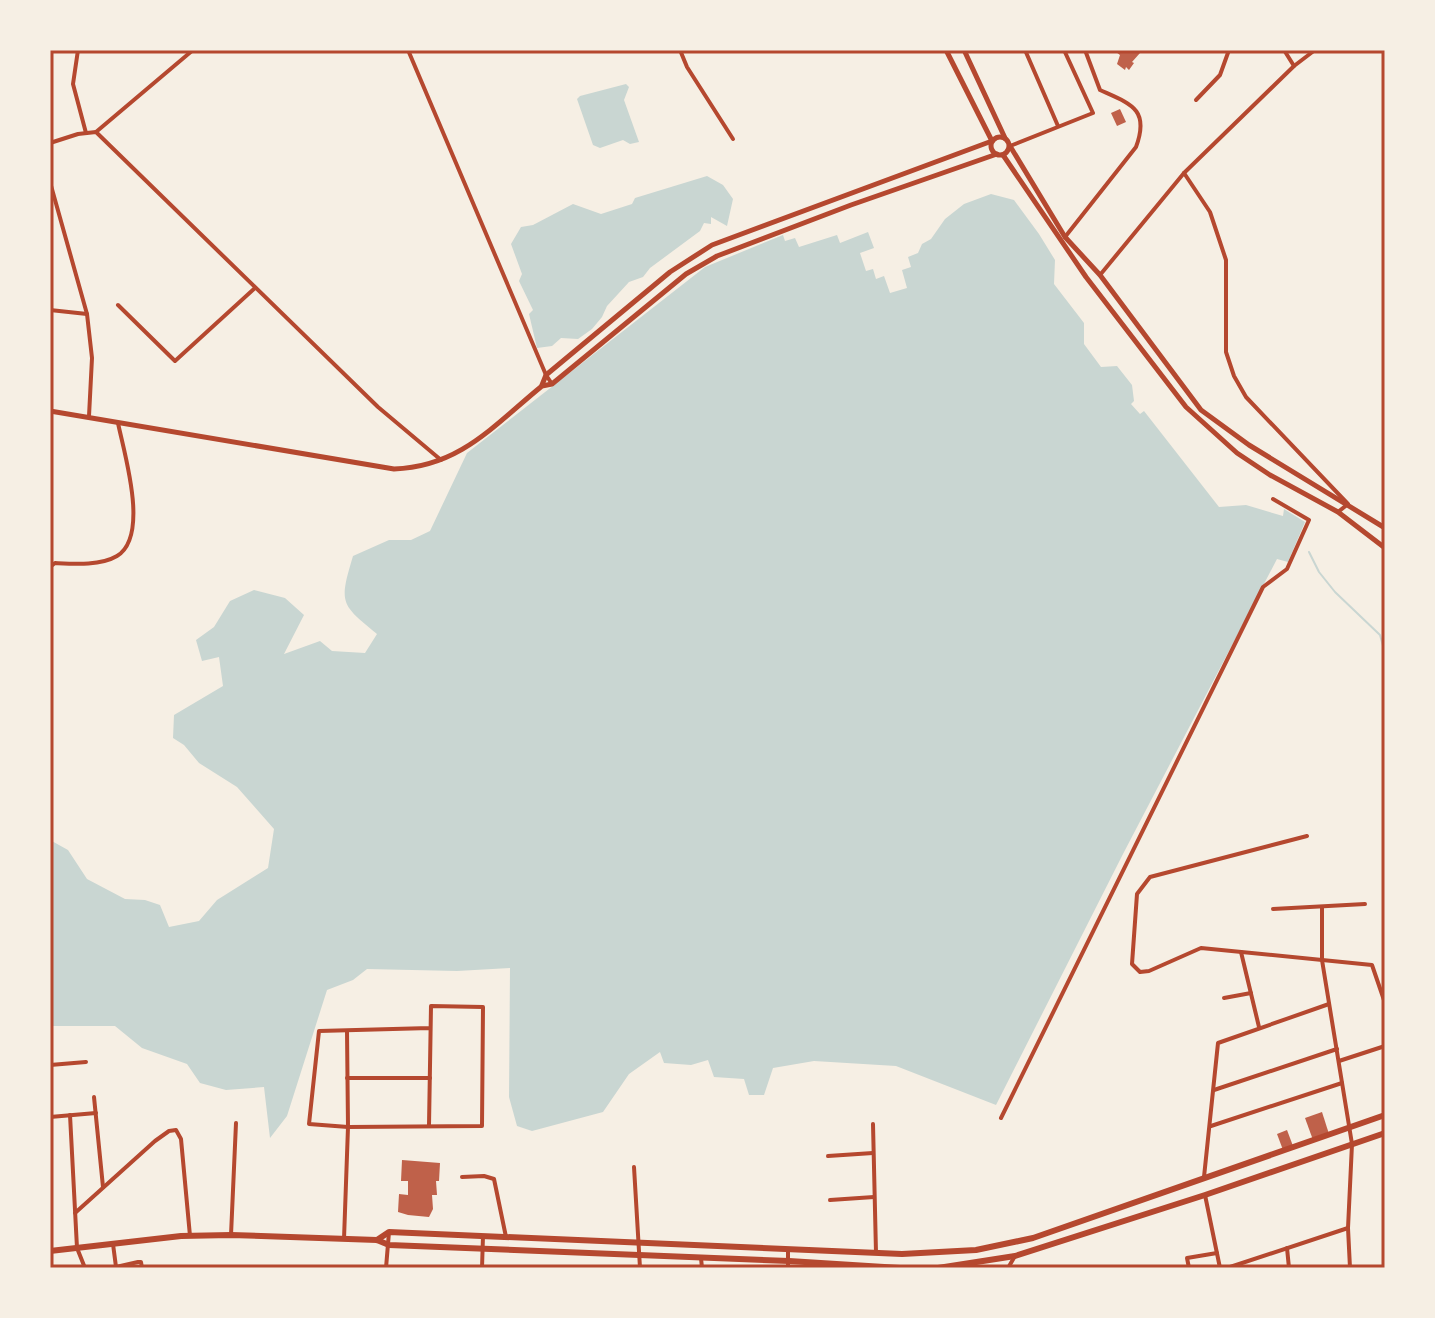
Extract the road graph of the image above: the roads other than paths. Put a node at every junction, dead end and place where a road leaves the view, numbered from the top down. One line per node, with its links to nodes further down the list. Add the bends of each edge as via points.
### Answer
1 (78, 50): 17 (street, via 73,84)
2 (193, 50): 16 (street)
3 (408, 50): 34 (street)
4 (680, 50): 19 (street)
5 (946, 50): 20 (street)
6 (964, 50): 18 (street)
7 (1025, 50): 15 (street)
8 (1064, 50): 15 (street, via 1093,113)
9 (1085, 50): 28 (street, via 1100,90 1132,104 1142,130 1136,147)
10 (1229, 50): 14 (street, via 1220,75)
11 (1284, 50): 13 (street)
12 (1315, 50): 13 (street)
13 (1294, 66): 24 (street)
14 (1196, 100)
15 (1058, 126): 22 (street)
16 (96, 132): 17 (street); 30 (street)
17 (86, 133): 21 (street)
18 (1005, 138): 20 (street); 22 (street)
19 (733, 139)
20 (992, 141): 23 (street, via 992,150); 34 (street, via 712,245 670,272)
21 (50, 143)
22 (1010, 146): 23 (street); 28 (street)
23 (1000, 155): 35 (street, via 709,260); 43 (street, via 1186,407 1237,453)
24 (1184, 173): 29 (street); 42 (street, via 1210,212 1226,260 1226,352 1234,376 1246,397)
25 (50, 182): 26 (street)
26 (57, 203): 27 (street); 33 (street)
27 (50, 205)
28 (1065, 237): 29 (street)
29 (1100, 275): 42 (street, via 1201,410)
30 (255, 287): 31 (street, via 175,361); 40 (street, via 378,407)
31 (118, 305)
32 (50, 310): 33 (street)
33 (87, 314): 38 (street, via 92,358)
34 (546, 375): 35 (street); 36 (street)
35 (552, 384): 36 (street)
36 (542, 386): 40 (street, via 476,441)
37 (50, 411): 38 (street)
38 (89, 416): 39 (street)
39 (117, 420): 40 (street, via 394,469); 46 (street, via 134,497 130,539 113,558)
40 (441, 460)
41 (1273, 499): 74 (street, via 1309,520 1287,569 1263,587)
42 (1348, 504): 43 (street); 44 (street)
43 (1338, 512): 45 (street)
44 (1385, 528)
45 (1385, 548)
46 (50, 567)
47 (1307, 836): 51 (street, via 1150,877 1142,885 1132,964 1140,972 1201,948)
48 (1365, 904): 49 (street)
49 (1322, 907): 50 (street); 52 (street)
50 (1273, 909)
51 (1241, 952): 52 (street); 53 (street)
52 (1322, 960): 55 (street, via 1372,965); 56 (street)
53 (1251, 993): 54 (street); 58 (street)
54 (1224, 998)
55 (1385, 1003)
56 (1329, 1004): 58 (street); 61 (street)
57 (430, 1028): 59 (street); 66 (street); 77 (street, via 433,1005 484,1009 482,1126)
58 (1259, 1029): 68 (street, via 1218,1043)
59 (347, 1031): 65 (street); 79 (street, via 319,1031 309,1124)
60 (1385, 1046): 62 (street)
61 (1337, 1049): 62 (street); 68 (street)
62 (1339, 1061): 67 (street)
63 (86, 1062): 64 (street)
64 (50, 1065)
65 (347, 1078): 66 (street); 79 (street)
66 (430, 1078): 77 (street)
67 (1343, 1083): 78 (street); 80 (street)
68 (1213, 1090): 78 (street)
69 (94, 1097): 70 (street)
70 (96, 1113): 71 (street); 88 (street)
71 (70, 1115): 73 (street); 94 (street)
72 (1385, 1115): 80 (main road)
73 (50, 1117)
74 (1001, 1118)
75 (236, 1123): 97 (street)
76 (873, 1124): 83 (street)
77 (429, 1126): 79 (street)
78 (1211, 1126): 87 (street)
79 (348, 1127): 101 (street)
80 (1350, 1128): 82 (street); 87 (main road)
81 (1385, 1133): 82 (main road)
82 (1352, 1144): 90 (main road); 95 (street)
83 (873, 1153): 84 (street); 91 (street)
84 (828, 1156)
85 (634, 1167): 103 (street)
86 (462, 1177): 100 (street, via 494,1179)
87 (1204, 1177): 89 (main road)
88 (103, 1187): 94 (street); 98 (street, via 155,1141 176,1130)
89 (1161, 1193): 93 (main road); 111 (main road, via 1014,1243 938,1254)
90 (1205, 1195): 93 (main road); 112 (street)
91 (874, 1197): 92 (street); 111 (street)
92 (830, 1200)
93 (1166, 1208): 114 (main road)
94 (75, 1213): 106 (street)
95 (1348, 1228): 108 (street); 133 (street)
96 (389, 1232): 99 (main road); 102 (main road); 105 (street)
97 (231, 1235): 98 (main road); 101 (main road)
98 (190, 1236): 104 (main road)
99 (483, 1236): 100 (main road); 107 (street)
100 (506, 1237): 103 (main road)
101 (344, 1239): 102 (main road)
102 (377, 1240): 105 (main road)
103 (638, 1243): 109 (main road); 113 (street)
104 (113, 1244): 106 (main road); 118 (street)
105 (389, 1245): 107 (main road); 122 (street)
106 (77, 1248): 110 (main road); 119 (street)
107 (484, 1248): 113 (main road); 123 (street)
108 (1287, 1248): 131 (street); 132 (street)
109 (788, 1250): 111 (main road); 116 (street)
110 (50, 1251)
111 (876, 1253)
112 (1217, 1253): 129 (street, via 1187,1258); 130 (street)
113 (639, 1256): 115 (main road); 124 (street)
114 (1015, 1256): 127 (main road); 128 (street)
115 (701, 1258): 116 (main road); 125 (street)
116 (788, 1264): 117 (main road)
117 (858, 1266): 126 (main road)
118 (116, 1267): 120 (street); 121 (street, via 141,1262)
119 (85, 1268)
120 (108, 1268)
121 (142, 1268)
122 (386, 1268)
123 (482, 1268)
124 (640, 1268)
125 (702, 1268)
126 (900, 1268)
127 (938, 1268)
128 (1008, 1268)
129 (1189, 1268)
130 (1220, 1268)
131 (1227, 1268)
132 (1289, 1268)
133 (1350, 1268)

